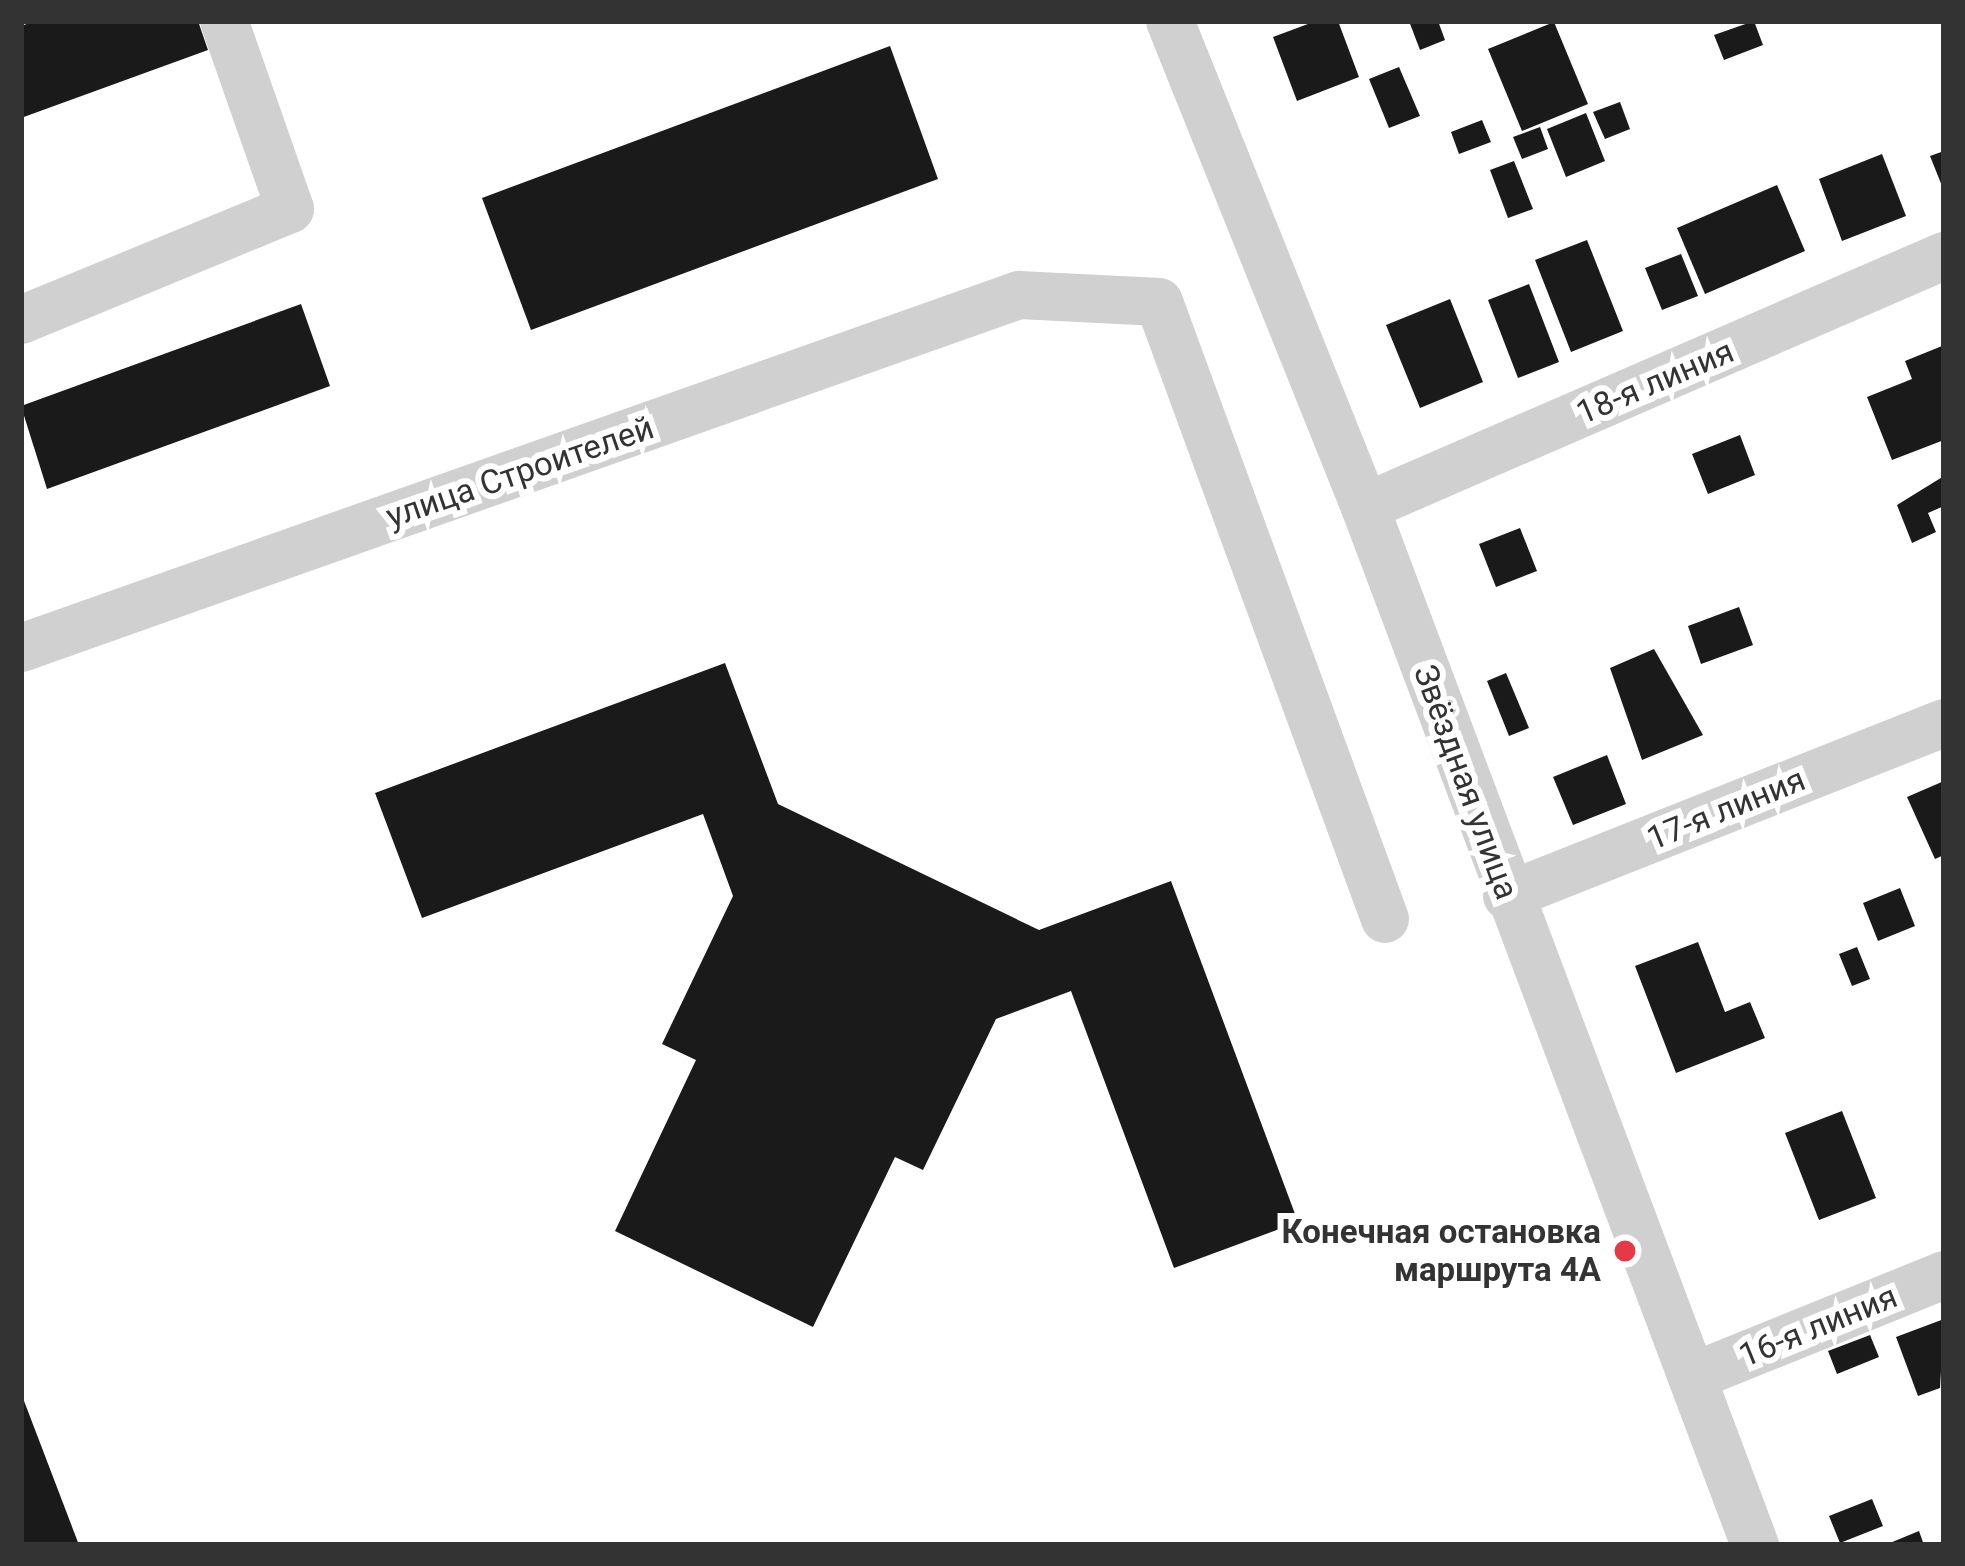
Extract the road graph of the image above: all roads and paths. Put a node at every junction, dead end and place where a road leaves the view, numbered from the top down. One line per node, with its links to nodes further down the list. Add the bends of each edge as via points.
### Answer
1 (224, 21): 4 (street, via 290,209)
2 (1170, 21): 5 (street, Звёздная улица)
3 (1944, 256): 5 (street, 18-я линия)
4 (21, 320)
5 (1365, 507): 8 (street, Звёздная улица)
6 (25, 633): 9 (street, улица Строителей, via 1019,295 1159,302)
7 (1944, 723): 8 (street, 17-я линия)
8 (1507, 896): 11 (street, Звёздная улица)
9 (1385, 919)
10 (1944, 1275): 11 (street, 16-я линия)
11 (1692, 1376): 12 (street, Звёздная улица)
12 (1755, 1545)

